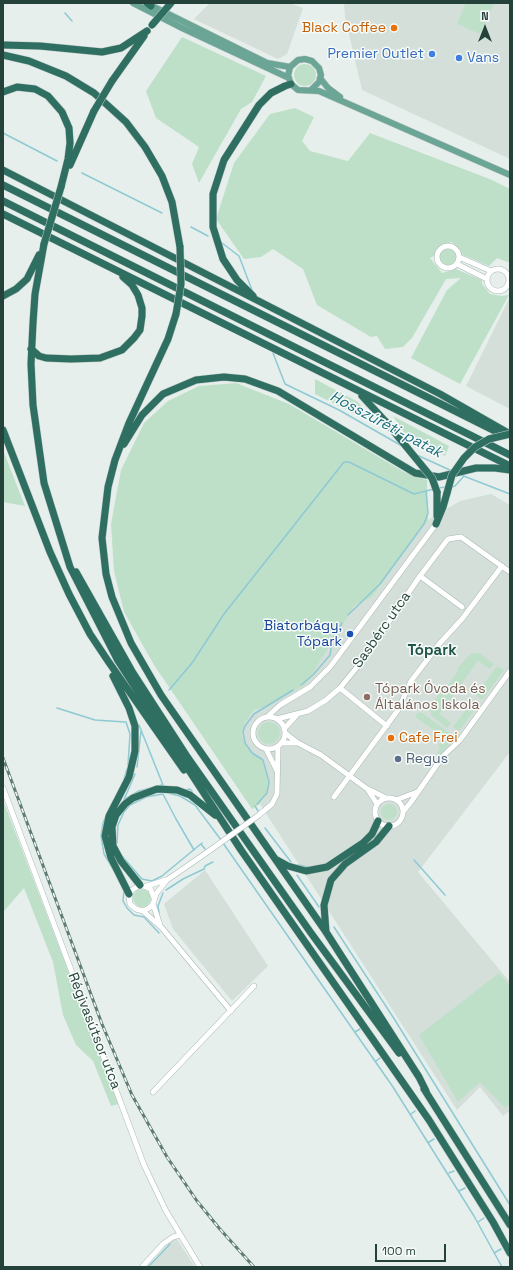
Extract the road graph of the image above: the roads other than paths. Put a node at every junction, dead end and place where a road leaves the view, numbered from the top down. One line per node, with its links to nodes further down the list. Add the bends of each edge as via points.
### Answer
1 (133, 3): 9 (main road)
2 (171, 3): 4 (highway, bridge)
3 (148, 4): 7 (main road, via 267,63)
4 (150, 28): 5 (highway, via 121,48 102,52); 16 (highway, bridge, via 94,111)
5 (3, 45)
6 (3, 54): 35 (highway, bridge, via 42,65 94,93 126,122 145,147 162,176 172,202 180,247 181,284 176,314 168,339)
7 (290, 67): 8 (main road, via 298,60 315,62 319,68); 9 (main road)
8 (320, 78): 10 (main road); 12 (main road)
9 (290, 81): 10 (main road, via 298,90); 28 (highway, via 271,93 260,106 224,160 212,203 215,236 227,267 241,286)
10 (311, 90): 12 (main road)
11 (3, 92): 16 (highway, via 17,87 35,89 48,96 62,112 69,128 70,143)
12 (347, 103): 14 (main road)
13 (3, 170): 28 (highway)
14 (510, 175)
15 (3, 185): 33 (highway)
16 (60, 187): 19 (highway, bridge)
17 (3, 201): 34 (highway)
18 (5, 216): 22 (highway)
19 (44, 244): 27 (highway, via 27,279); 29 (highway, via 35,294)
20 (459, 257): 21 (street); 21 (street, via 458,252 452,247 445,246 439,251 438,260 442,266 448,268); 23 (street)
21 (457, 264): 24 (street)
22 (104, 265): 29 (highway, via 125,278 141,301 142,323 134,338 122,350 100,358 46,358 39,356); 30 (highway)
23 (491, 271): 24 (street); 25 (street, via 503,270 509,277)
24 (487, 279): 26 (street, via 492,290)
25 (509, 283): 26 (street)
26 (508, 289)
27 (3, 296)
28 (276, 312): 32 (highway, via 440,394)
29 (32, 349): 39 (highway, via 33,405 39,456 55,524)
30 (356, 390): 36 (highway); 38 (highway, bridge, via 432,478 437,492)
31 (3, 430): 44 (highway, via 67,590 90,634)
32 (510, 434): 38 (highway, bridge, via 489,439 475,447 464,458 452,475)
33 (510, 438)
34 (510, 455)
35 (115, 460): 37 (highway, via 142,415 163,394 196,380 224,377 245,379 278,391 415,473 433,477 467,470); 69 (highway, via 105,504 102,538 103,556 112,597 131,643 162,695)
36 (510, 466)
37 (510, 470)
38 (436, 524): 48 (street, via 326,672 310,687 280,705)
39 (65, 550): 64 (highway, via 85,599 117,659); 81 (highway, via 130,669 186,755)
40 (502, 566): 41 (street); 42 (street, Sasbérc utca, via 472,544 457,537 444,542); 50 (street, via 411,681 398,710)
41 (510, 572)
42 (420, 576): 43 (street); 46 (street, Sasbérc utca, via 362,661)
43 (462, 607)
44 (108, 661): 64 (highway, via 196,786); 72 (highway, via 130,708 135,726 133,766 109,816 105,836 111,858)
45 (510, 671): 59 (street, via 460,740 444,756)
46 (340, 688): 47 (street, Sasbérc utca, via 318,705); 50 (street)
47 (299, 714): 49 (street, Sasbérc utca); 51 (street, Sasbérc utca)
48 (267, 717): 49 (street); 54 (street, via 258,721 253,730 254,740)
49 (277, 719): 51 (street)
50 (387, 726): 56 (street)
51 (284, 731): 52 (street); 53 (street)
52 (298, 743): 53 (street); 56 (street, via 321,755)
53 (279, 744): 54 (street); 55 (street)
54 (266, 749): 55 (street)
55 (278, 774): 70 (street, bridge, via 277,794 272,804)
56 (349, 775): 58 (street); 60 (street)
57 (3, 788): 83 (street, Régivasútsor utca, via 144,1165)
58 (366, 788): 61 (street); 63 (street)
59 (418, 791): 62 (street); 65 (street)
60 (334, 797)
61 (386, 798): 62 (street); 63 (street)
62 (396, 800): 65 (street)
63 (377, 804): 66 (street, via 374,812)
64 (217, 811): 67 (highway)
65 (403, 812): 68 (street, via 398,823)
66 (378, 821): 68 (street); 69 (highway, via 372,834 363,843 327,867 306,871)
67 (224, 823): 71 (highway, via 205,804 177,790 157,789 133,798 125,804 116,815 112,838 116,854); 84 (highway, via 425,1114)
68 (389, 826): 77 (highway, via 376,842 344,864 331,880 324,905)
69 (274, 859): 77 (highway)
70 (167, 880): 71 (street); 73 (street)
71 (143, 886): 72 (street); 73 (street, via 152,891)
72 (129, 894): 75 (street, via 129,901 133,907)
73 (154, 898): 74 (street)
74 (153, 904): 75 (street); 76 (street)
75 (143, 911): 76 (street)
76 (162, 928): 79 (street)
77 (326, 932): 81 (highway, via 419,1076)
78 (254, 986): 79 (street)
79 (232, 1011): 80 (street)
80 (153, 1092)
81 (426, 1092): 82 (highway)
82 (510, 1225)
83 (180, 1235): 85 (street, via 168,1239); 86 (street, Régivasútsor utca)
84 (510, 1253)
85 (142, 1267)
86 (200, 1267)

